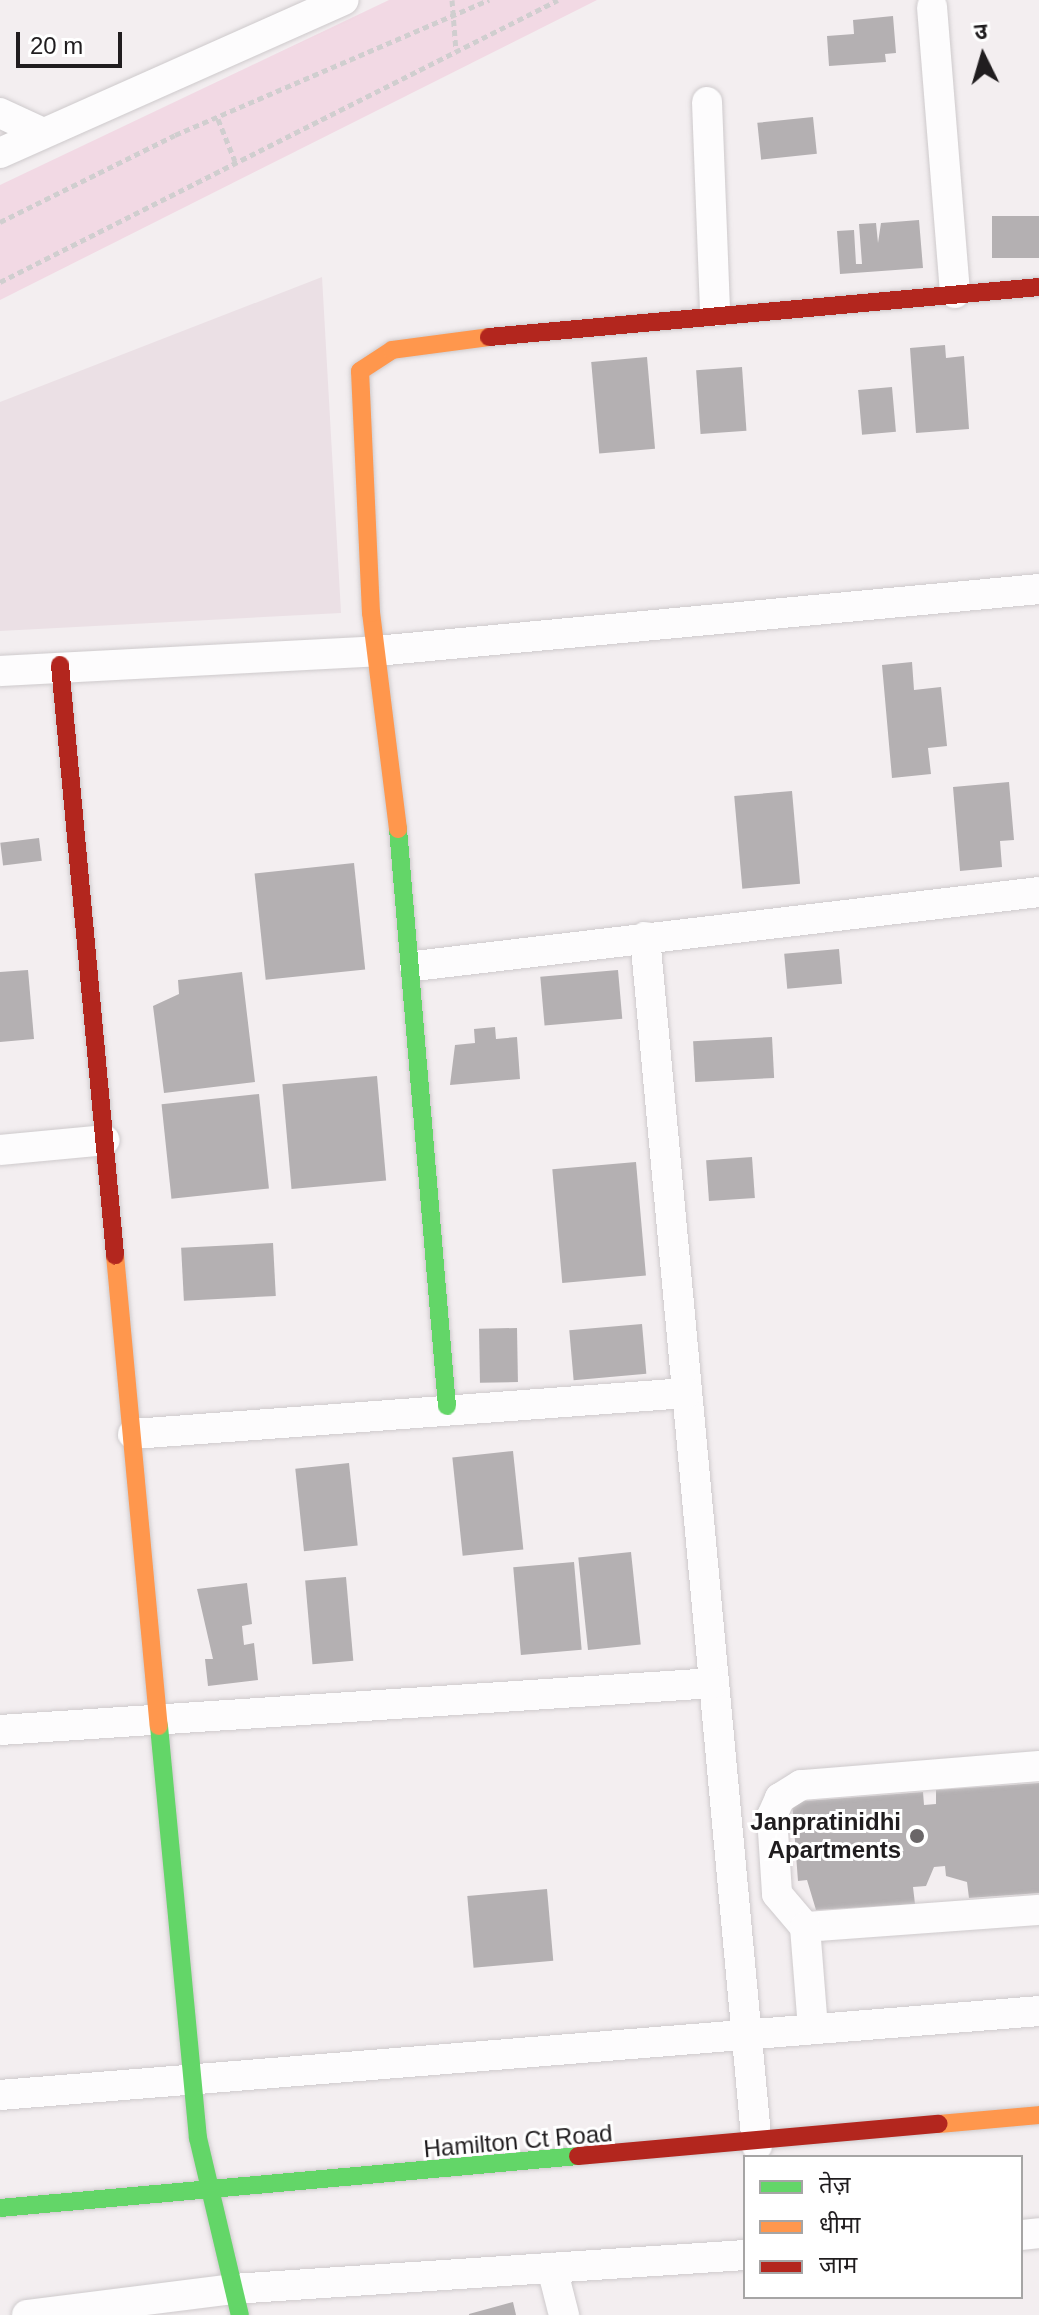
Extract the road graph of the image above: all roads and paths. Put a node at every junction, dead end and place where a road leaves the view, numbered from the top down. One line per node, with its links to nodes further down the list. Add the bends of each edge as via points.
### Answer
1 (344, 0): 11 (street)
2 (452, 0): 6 (path)
3 (489, 0): 6 (path)
4 (558, 0): 7 (path)
5 (932, 7): 17 (street)
6 (453, 17): 7 (path); 10 (path)
7 (456, 51): 13 (path)
8 (707, 102): 18 (street)
9 (0, 113): 11 (street)
10 (218, 119): 13 (path); 14 (path)
11 (39, 131): 12 (street)
12 (0, 153)
13 (235, 161): 15 (path)
14 (0, 222)
15 (0, 282)
16 (1039, 287): 17 (street)
17 (955, 293): 18 (street)
18 (715, 311): 20 (street, via 373,357 357,388)
19 (1039, 589): 20 (street)
20 (376, 651): 21 (street); 25 (street)
21 (60, 665): 22 (street); 26 (street)
22 (0, 671)
23 (1039, 892): 24 (street)
24 (645, 937): 25 (street); 28 (street)
25 (415, 966): 29 (street)
26 (105, 1140): 27 (street); 30 (street)
27 (0, 1150)
28 (686, 1393): 29 (street); 31 (street)
29 (447, 1406): 30 (street)
30 (133, 1434): 32 (street)
31 (713, 1683): 32 (street); 39 (street)
32 (163, 1719): 33 (street); 40 (street)
33 (0, 1730)
34 (1039, 1766): 36 (street, via 801,1785 780,1798 772,1816 777,1894)
35 (1039, 1910): 36 (street)
36 (805, 1927): 38 (street)
37 (1039, 2011): 38 (street)
38 (813, 2029): 39 (street)
39 (744, 2035): 40 (street); 43 (street)
40 (192, 2078): 41 (street); 44 (street)
41 (0, 2095)
42 (1039, 2115): 43 (street, Hamilton Ct Road)
43 (757, 2146): 44 (street, Hamilton Ct Road)
44 (205, 2189): 45 (street, Hamilton Ct Road); 48 (street)
45 (0, 2208)
46 (743, 2255): 47 (street)
47 (552, 2268): 48 (street); 50 (street)
48 (237, 2302): 49 (street)
49 (27, 2315)
50 (564, 2315)

